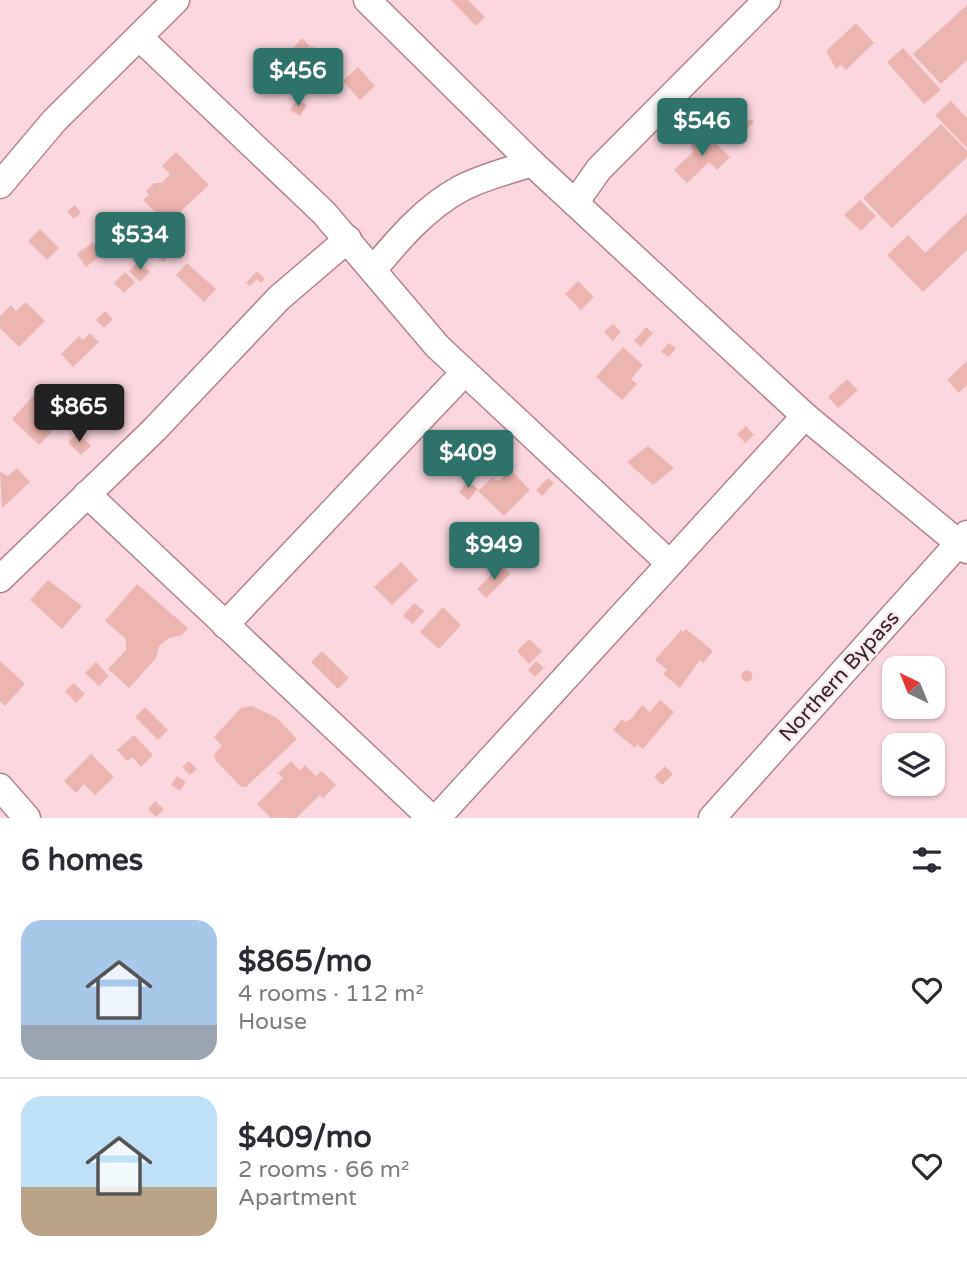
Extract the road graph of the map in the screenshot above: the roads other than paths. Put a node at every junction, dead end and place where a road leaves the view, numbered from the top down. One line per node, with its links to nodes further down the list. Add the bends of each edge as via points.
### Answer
1 (176, 0): 4 (street)
2 (367, 0): 5 (street)
3 (767, 0): 7 (street, via 599,169)
4 (139, 37): 6 (street, via 54,121); 8 (street)
5 (532, 163): 7 (street); 9 (street, via 474,183 439,202)
6 (0, 185)
7 (575, 203): 11 (street)
8 (348, 239): 9 (street); 12 (street, via 279,298)
9 (373, 270): 10 (street)
10 (464, 373): 14 (street); 16 (street)
11 (805, 416): 13 (street); 14 (street)
12 (87, 494): 15 (street); 16 (street)
13 (964, 543): 21 (street, Northern Bypass)
14 (668, 562): 20 (street)
15 (0, 579)
16 (225, 625): 19 (street)
17 (0, 787): 18 (street)
18 (27, 818)
19 (431, 818)
20 (437, 818)
21 (712, 818)

